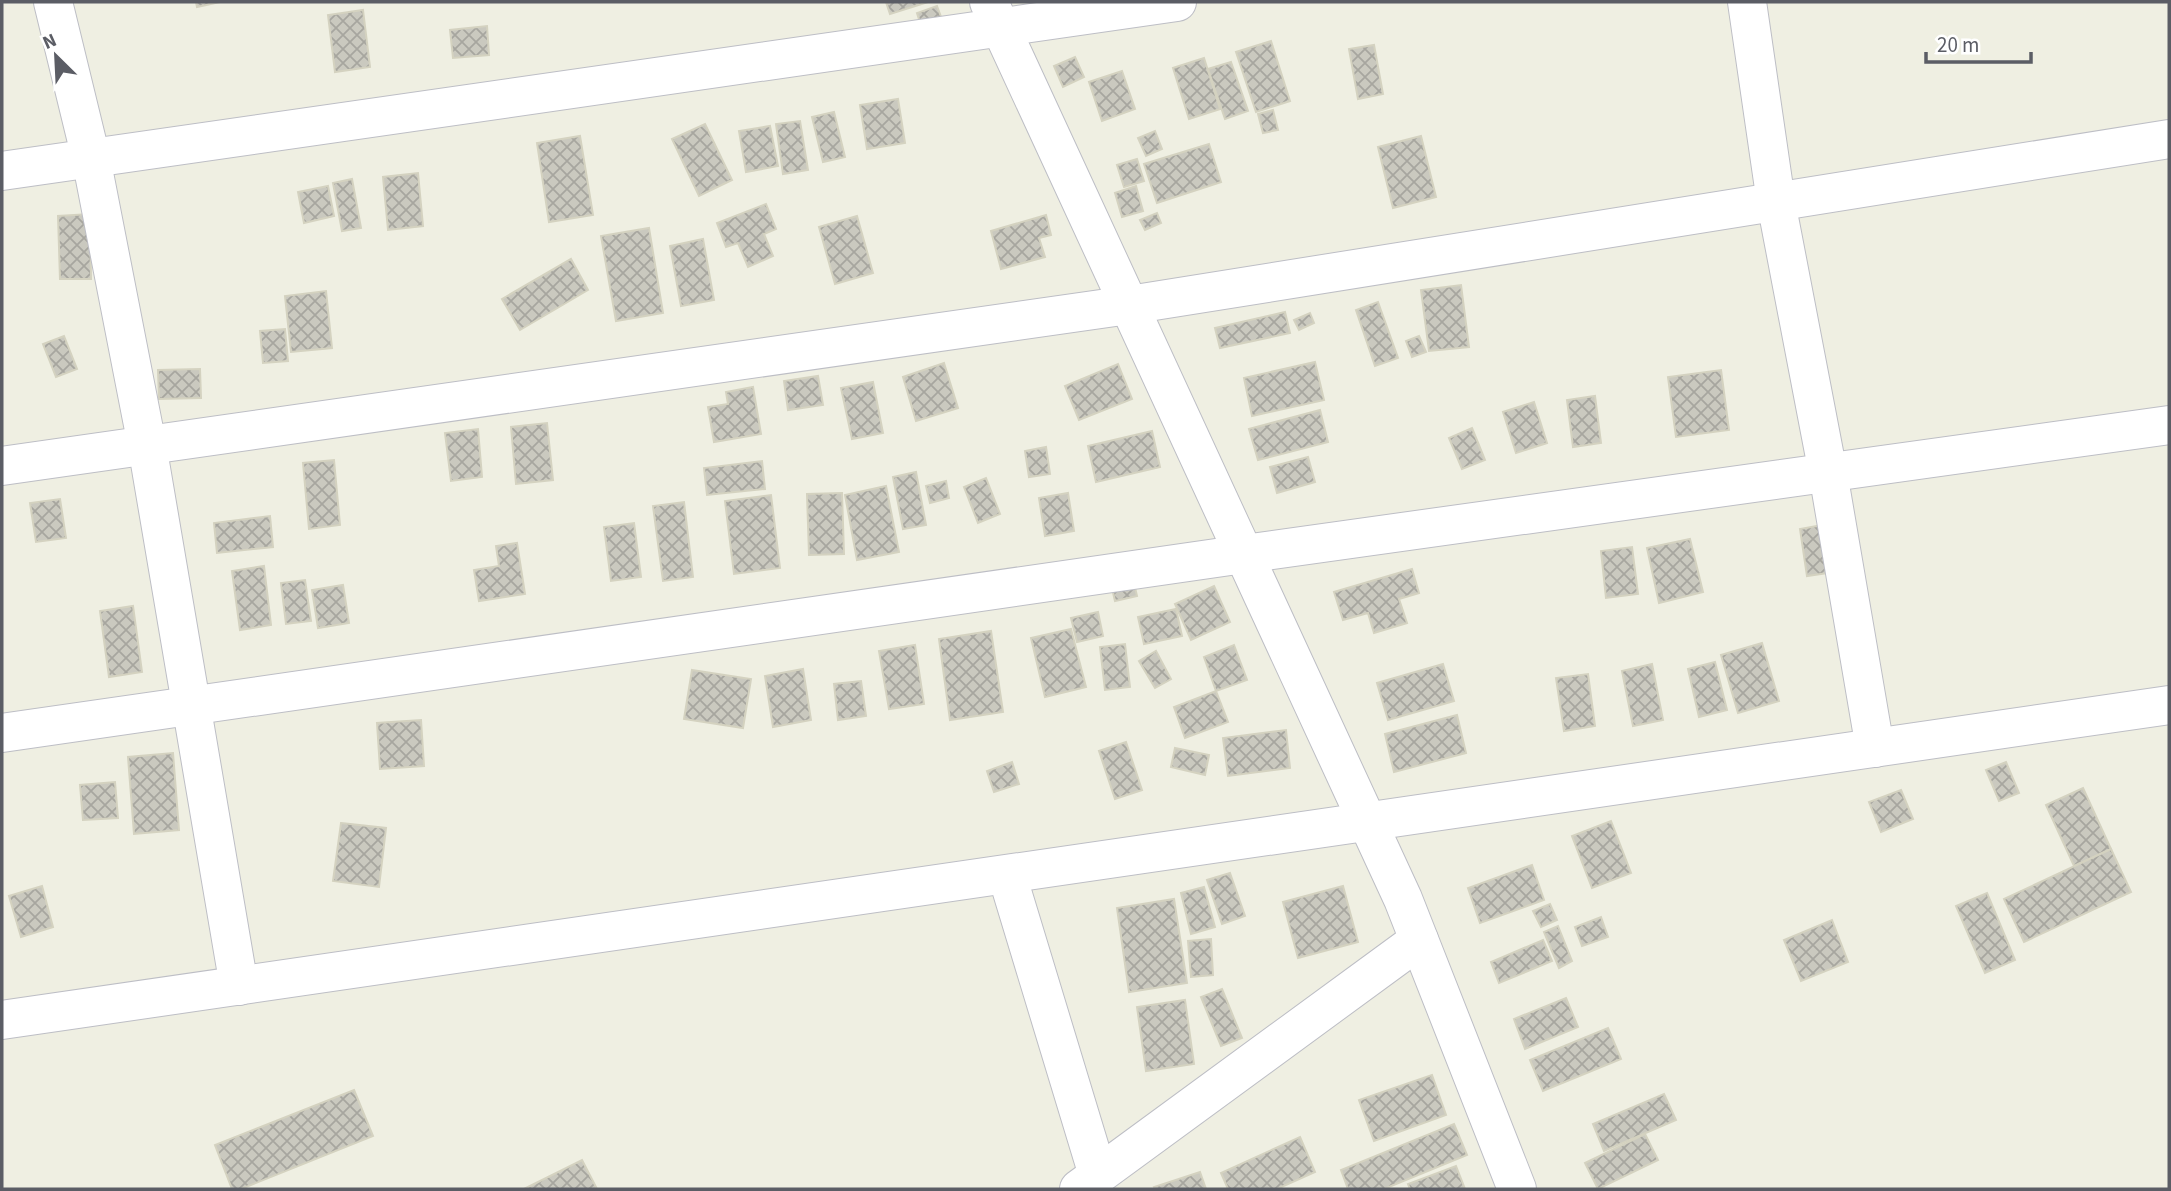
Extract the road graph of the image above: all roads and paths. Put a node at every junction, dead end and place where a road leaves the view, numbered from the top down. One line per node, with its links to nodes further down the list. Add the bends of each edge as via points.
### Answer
1 (53, 2): 6 (street)
2 (1177, 2): 4 (street)
3 (1747, 2): 8 (street)
4 (995, 14): 6 (street); 9 (street)
5 (2169, 139): 8 (street)
6 (90, 158): 7 (street); 11 (street)
7 (2, 171)
8 (1776, 202): 9 (street); 13 (street)
9 (1129, 306): 11 (street); 14 (street)
10 (2169, 425): 13 (street)
11 (147, 445): 12 (street); 16 (street)
12 (2, 466)
13 (1828, 473): 14 (street); 18 (street)
14 (1244, 554): 16 (street); 19 (street)
15 (2169, 705): 18 (street)
16 (191, 706): 17 (street); 22 (street)
17 (2, 733)
18 (1875, 748): 19 (street)
19 (1368, 823): 20 (street); 21 (street)
20 (1007, 875): 22 (street); 24 (street)
21 (1419, 940): 24 (street); 25 (street)
22 (239, 986): 23 (street)
23 (2, 1020)
24 (1088, 1182)
25 (1517, 1189)

